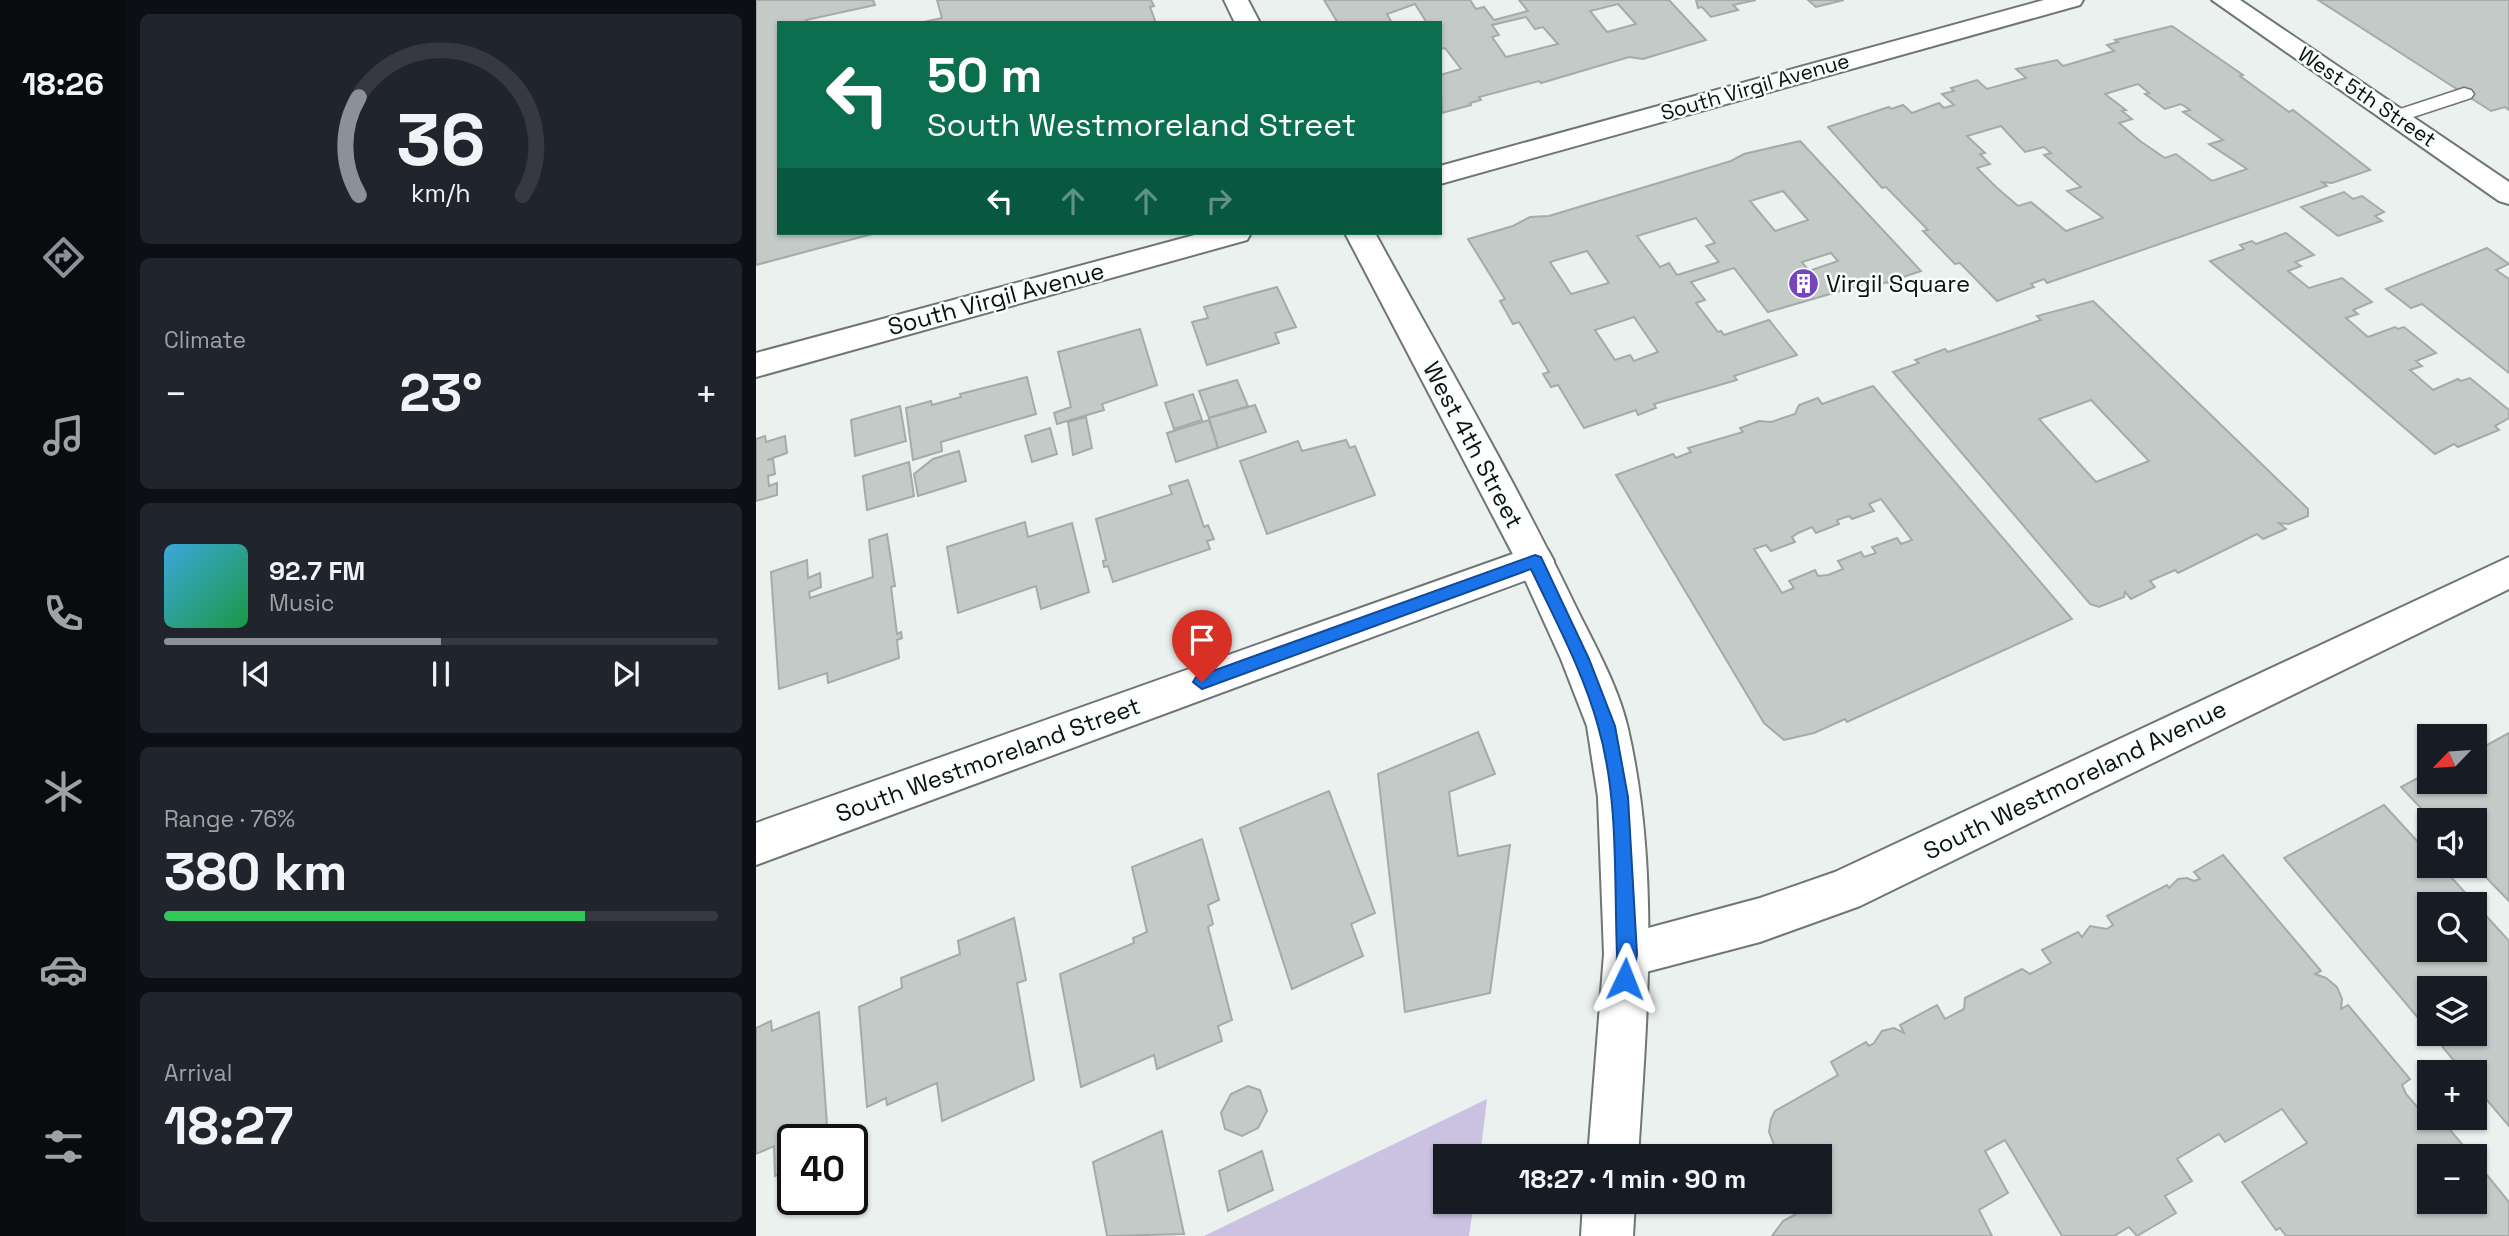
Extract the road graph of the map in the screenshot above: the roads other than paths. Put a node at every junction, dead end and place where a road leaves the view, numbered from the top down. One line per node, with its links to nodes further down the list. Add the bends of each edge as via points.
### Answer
1 (1236, 0): 4 (street)
2 (2071, 0): 7 (street, South Virgil Avenue)
3 (2224, 0): 6 (street, West 5th Street)
4 (1247, 21)
5 (2464, 94): 6 (lane)
6 (2395, 117): 8 (street, West 5th Street)
7 (1442, 174)
8 (2509, 195)
9 (1229, 235): 11 (street, South Virgil Avenue)
10 (1361, 235): 12 (street, West 4th Street)
11 (756, 365)
12 (1535, 561): 14 (street, South Westmoreland Street); 15 (street, West 4th Street, via 1607,726 1619,797)
13 (2509, 572): 15 (street, South Westmoreland Avenue, via 1844,891 1760,920)
14 (756, 844)
15 (1627, 954): 16 (street, West 4th Street)
16 (1614, 1144)
17 (1608, 1214): 18 (street)
18 (1607, 1236)

